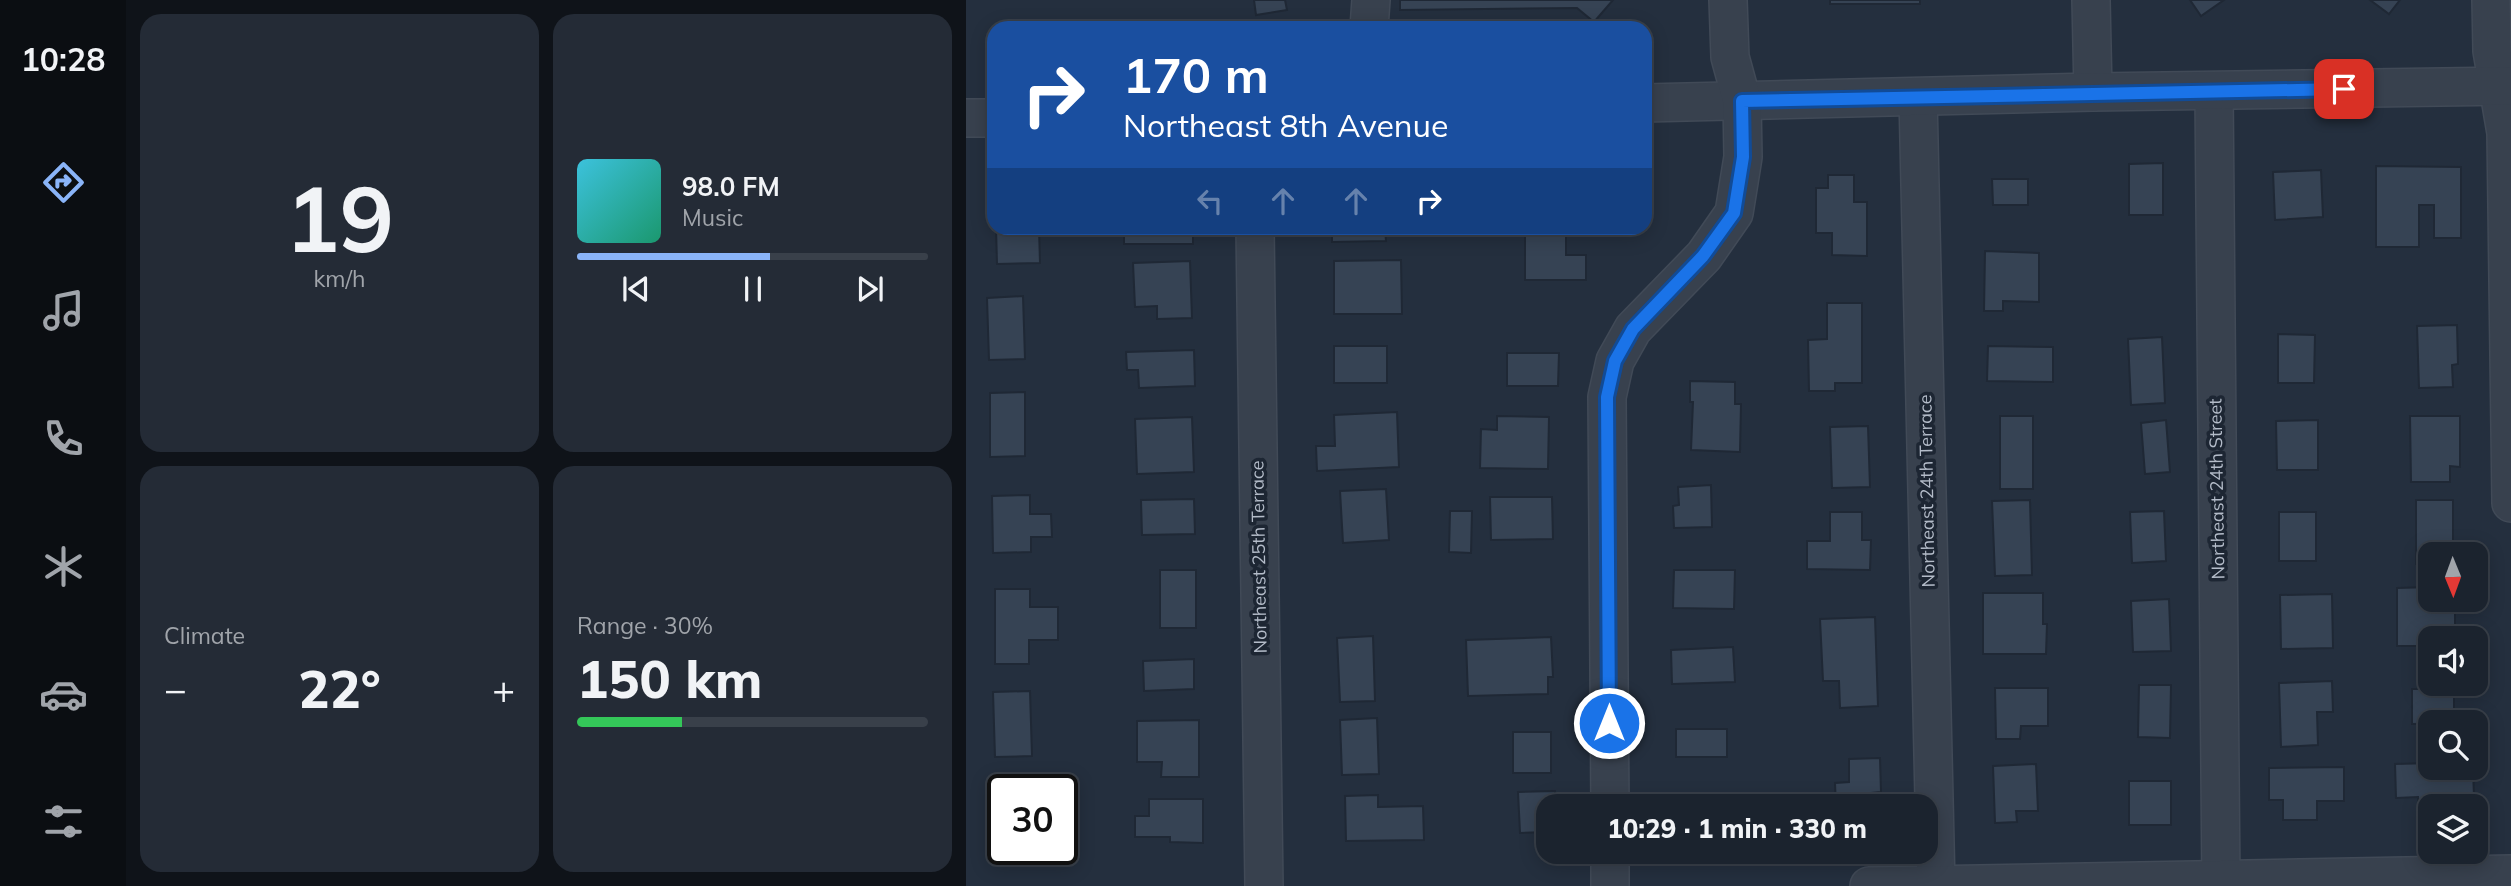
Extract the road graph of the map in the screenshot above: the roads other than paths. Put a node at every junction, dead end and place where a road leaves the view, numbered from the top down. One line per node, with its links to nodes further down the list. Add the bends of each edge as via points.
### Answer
1 (1371, 0): 5 (street)
2 (1728, 0): 10 (street, via 1730,58)
3 (2091, 0): 8 (street)
4 (2491, 0): 6 (street, via 2492,51)
5 (1370, 21)
6 (2505, 87): 7 (street); 15 (street)
7 (2214, 91): 8 (street); 19 (street, Northeast 24th Street)
8 (2093, 92): 9 (street)
9 (1918, 97): 10 (street); 23 (street, Northeast 24th Terrace)
10 (1742, 101): 11 (street); 16 (street, via 1743,157 1734,213 1703,256 1633,329 1615,361 1607,397)
11 (1652, 103)
12 (966, 118): 13 (street)
13 (987, 118)
14 (1255, 235): 20 (street, Northeast 25th Terrace)
15 (2511, 503)
16 (1610, 794)
17 (1610, 864): 21 (street)
18 (2511, 874): 19 (street)
19 (2221, 883): 23 (street)
20 (1264, 886)
21 (1610, 886)
22 (1869, 886): 23 (street)
23 (1936, 886)

